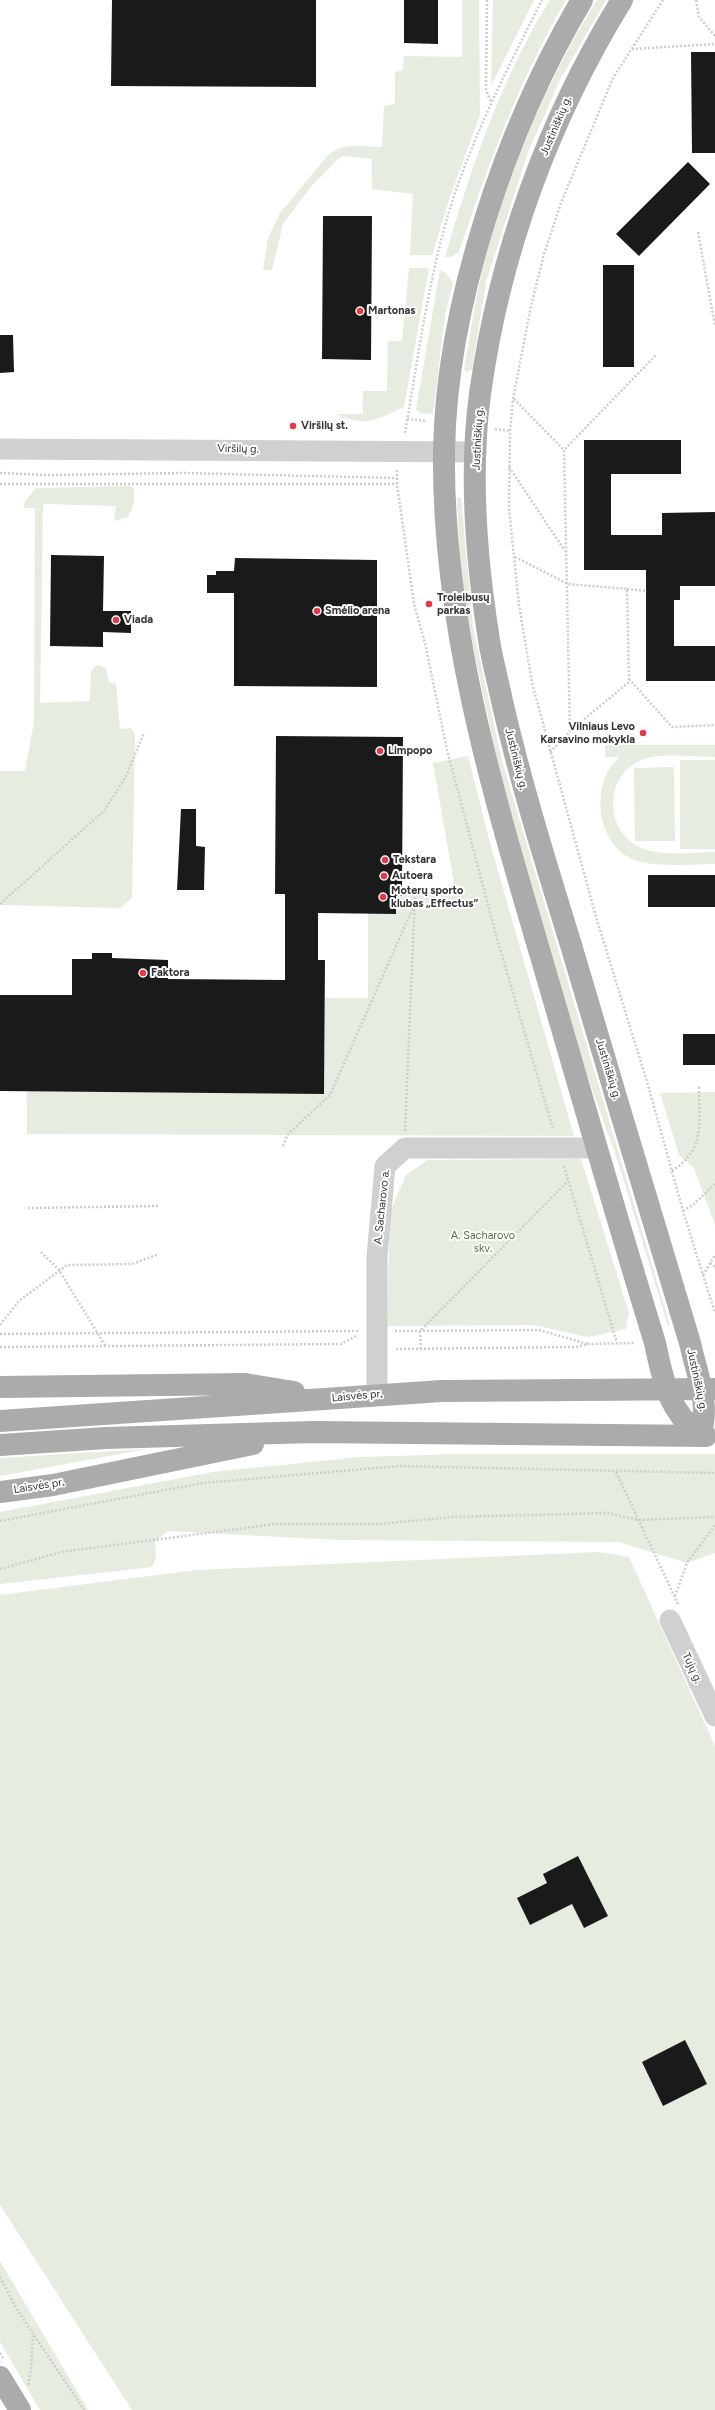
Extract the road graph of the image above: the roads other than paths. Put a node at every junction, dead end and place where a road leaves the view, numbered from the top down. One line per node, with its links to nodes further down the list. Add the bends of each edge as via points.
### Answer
1 (582, 0): 4 (main road, Justiniškių g., via 532,95 500,177 470,269 453,356)
2 (622, 0): 5 (main road, Justiniškių g., via 602,31 562,106 532,185 503,275 480,395)
3 (0, 449): 4 (street, Viršilų g.)
4 (444, 451): 5 (street, Viršilų g.); 6 (main road, Justiniškių g., via 456,614 470,689 500,814)
5 (476, 452): 9 (main road, Justiniškių g., via 475,504 479,571 489,644 518,769 688,1335)
6 (596, 1148): 8 (main road, Justiniškių g., via 655,1343); 10 (street, A. Sacharovo a., via 404,1148 385,1166 367,1332)
7 (0, 1387): 11 (main road, via 245,1384)
8 (665, 1389): 9 (main road, Laisvės pr.); 10 (main road, Laisvės pr.); 14 (main road, Justiniškių g., via 686,1423)
9 (708, 1389): 14 (main road, Justiniškių g., via 704,1425)
10 (377, 1394): 11 (main road, Laisvės pr.)
11 (337, 1398): 12 (main road, Laisvės pr.)
12 (0, 1421)
13 (313, 1432): 14 (main road, Laisvės pr.); 15 (main road, Laisvės pr., via 106,1438); 16 (main road, Laisvės pr., via 53,1485)
14 (707, 1436)
15 (0, 1445)
16 (0, 1492)
17 (670, 1620): 18 (street, Tujų g.)
18 (715, 1716)
19 (0, 2377): 20 (main road)
20 (23, 2401)

